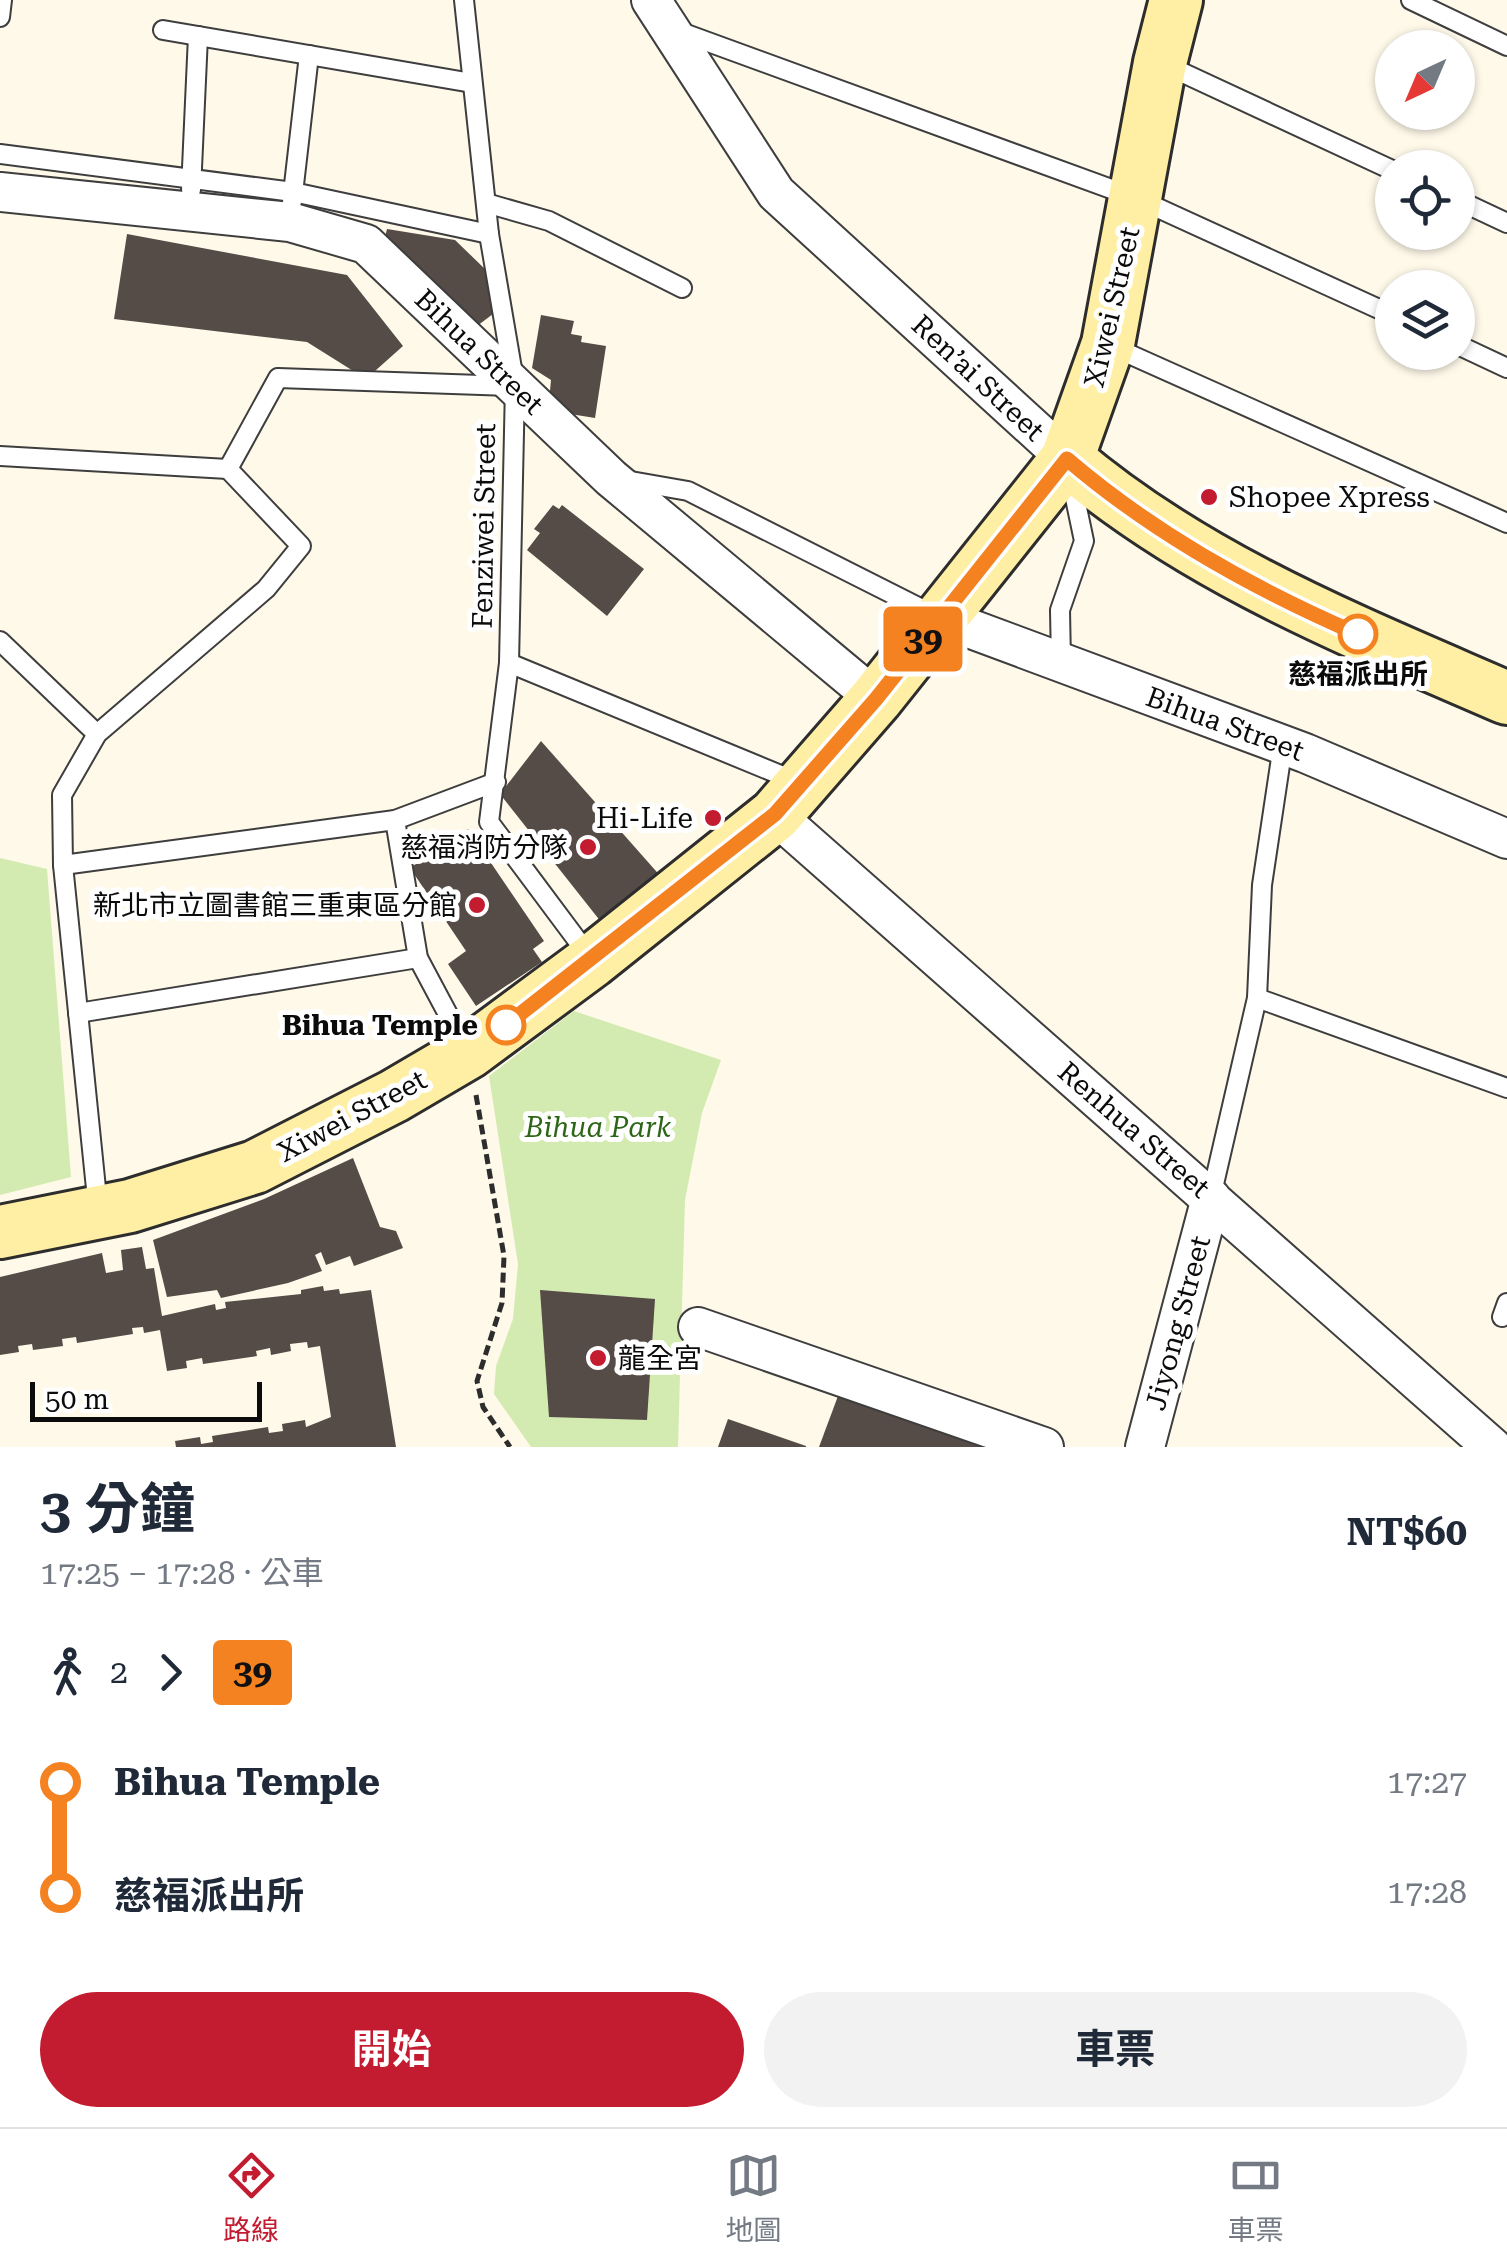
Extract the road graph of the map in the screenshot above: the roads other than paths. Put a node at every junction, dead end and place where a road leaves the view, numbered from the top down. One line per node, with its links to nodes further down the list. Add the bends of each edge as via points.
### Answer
1 (2, 0): 6 (lane)
2 (464, 0): 12 (lane, Fenziwei Street)
3 (1176, 0): 11 (street, Xiwei Street)
4 (1411, 0): 9 (lane)
5 (661, 14): 17 (lane); 30 (street, Ren’ai Street, via 776,193)
6 (0, 17)
7 (164, 30): 8 (lane)
8 (198, 36): 10 (lane); 16 (lane)
9 (1507, 46)
10 (309, 55): 12 (lane); 19 (lane)
11 (1160, 63): 14 (lane); 17 (street, Xiwei Street)
12 (472, 82): 18 (lane, Fenziwei Street)
13 (0, 154): 16 (lane)
14 (1375, 162)
15 (0, 192): 16 (street, Bihua Street)
16 (191, 195): 19 (street, Bihua Street)
17 (1136, 198): 24 (lane); 25 (street, Xiwei Street)
18 (486, 203): 22 (lane, Fenziwei Street); 23 (lane, via 549,221)
19 (292, 207): 22 (lane); 28 (street, Bihua Street, via 366,244)
20 (1475, 208): 21 (lane)
21 (1507, 223)
22 (489, 234): 28 (lane, Fenziwei Street)
23 (682, 288)
24 (1375, 308)
25 (1108, 344): 30 (street, Xiwei Street); 33 (lane)
26 (1475, 353): 27 (lane)
27 (1507, 368)
28 (515, 386): 31 (lane, via 278,378); 32 (street, Bihua Street); 36 (lane, Fenziwei Street)
29 (0, 456): 31 (lane)
30 (1067, 459): 34 (street, Xiwei Street); 37 (lane, via 1084,541 1060,610); 38 (street, Ren’ai Street, via 1122,507 1288,603)
31 (228, 469): 40 (lane, via 301,546 266,589)
32 (612, 478): 34 (lane, via 688,491); 39 (street, Bihua Street)
33 (1507, 524)
34 (939, 618): 37 (street, Bihua Street); 39 (street, Xiwei Street)
35 (0, 641): 40 (lane)
36 (509, 663): 42 (lane, Fenziwei Street); 43 (lane)
37 (1061, 663): 41 (street, Bihua Street)
38 (1507, 698)
39 (876, 699): 43 (street, Xiwei Street)
40 (97, 734): 46 (lane, via 62,795)
41 (1282, 745): 45 (street, Bihua Street); 49 (lane, via 1262,885)
42 (496, 782): 44 (lane); 48 (lane, Fenziwei Street, via 489,822)
43 (789, 800): 48 (street, Xiwei Street); 53 (street, Renhua Street)
44 (395, 820): 46 (lane); 47 (lane)
45 (1507, 839)
46 (63, 865): 50 (lane)
47 (418, 958): 50 (lane); 51 (lane)
48 (592, 961): 51 (street, Xiwei Street)
49 (1257, 998): 52 (lane); 53 (lane)
50 (78, 1013): 54 (lane)
51 (468, 1052): 54 (street, Xiwei Street, via 255,1167)
52 (1507, 1088)
53 (1211, 1198): 58 (street, Jiyong Street); 59 (street, Renhua Street)
54 (98, 1211): 55 (street, Xiwei Street)
55 (0, 1232)
56 (698, 1327): 57 (street)
57 (1044, 1447)
58 (1144, 1447)
59 (1492, 1447)

